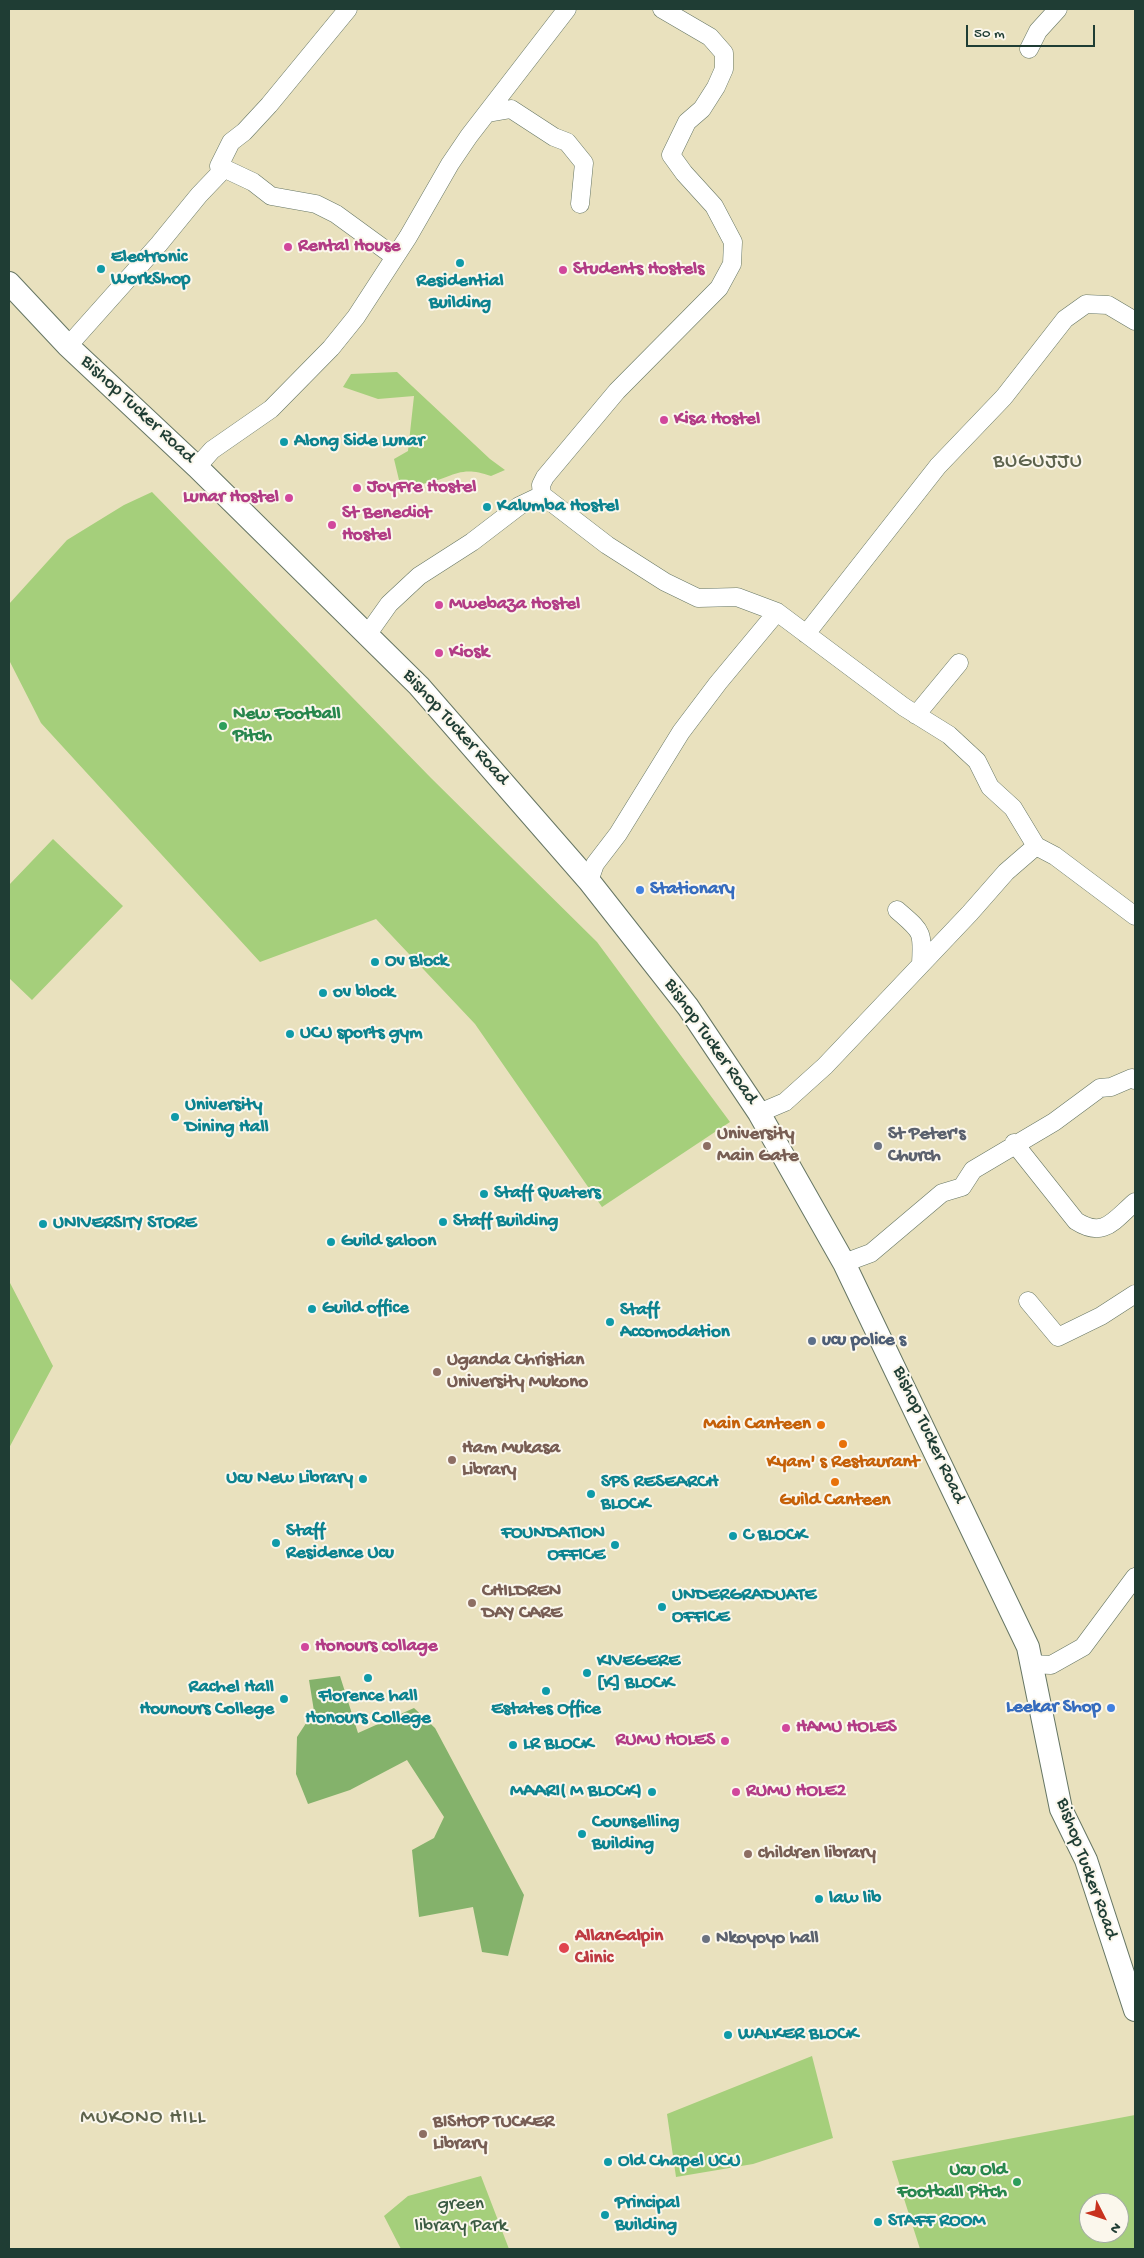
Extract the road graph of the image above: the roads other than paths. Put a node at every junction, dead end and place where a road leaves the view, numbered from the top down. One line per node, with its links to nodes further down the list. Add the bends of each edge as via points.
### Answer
1 (348, 9): 7 (street, via 269,105 231,142)
2 (567, 9): 6 (street)
3 (662, 9): 14 (street, via 710,37 724,53 724,69 716,87 702,109 687,122 672,155 714,206 733,242 732,264 719,288 617,391 545,477 540,486)
4 (1058, 9): 5 (street, via 1038,31)
5 (1029, 49)
6 (488, 113): 8 (street, via 511,109 567,142 584,163); 9 (street, via 450,164)
7 (219, 166): 9 (street, via 253,182 271,196 316,204 336,214); 12 (street, via 220,173)
8 (580, 204)
9 (395, 256): 13 (street, via 356,317 308,372 271,409 212,450)
10 (9, 283): 12 (main road, Bishop Tucker Road)
11 (1135, 321): 17 (street, via 1108,305 1086,304 1065,319 1004,397 938,466)
12 (68, 346): 13 (main road, Bishop Tucker Road)
13 (198, 467): 16 (main road, Bishop Tucker Road)
14 (542, 495): 15 (street, via 608,545 665,582 698,598 737,596); 16 (street, via 519,506 404,588)
15 (777, 612): 17 (street); 21 (street, via 681,732 618,834 595,864)
16 (368, 634): 21 (main road, Bishop Tucker Road, via 419,686)
17 (806, 634): 19 (street)
18 (959, 663): 19 (street)
19 (916, 715): 20 (street, via 949,735 977,761 990,787 1013,808)
20 (1036, 846): 23 (street, via 1055,856); 24 (street, via 1006,872)
21 (589, 881): 26 (main road, Bishop Tucker Road, via 688,1006)
22 (897, 910): 24 (street, via 920,930)
23 (1135, 916)
24 (921, 964): 26 (street, via 825,1066 785,1102)
25 (1135, 1080): 27 (street, via 1132,1078 1100,1088 1054,1122)
26 (759, 1113): 29 (main road, Bishop Tucker Road)
27 (1014, 1143): 28 (street, via 1076,1221 1087,1228 1103,1229); 29 (street, via 973,1170 962,1187 942,1193 870,1253)
28 (1135, 1202)
29 (844, 1263): 33 (main road, Bishop Tucker Road, via 1028,1647)
30 (1135, 1294): 31 (street, via 1101,1316 1058,1336)
31 (1028, 1301)
32 (1135, 1577): 33 (street, via 1083,1646 1050,1665)
33 (1030, 1664): 34 (main road, Bishop Tucker Road, via 1061,1810 1086,1860)
34 (1135, 2010)

